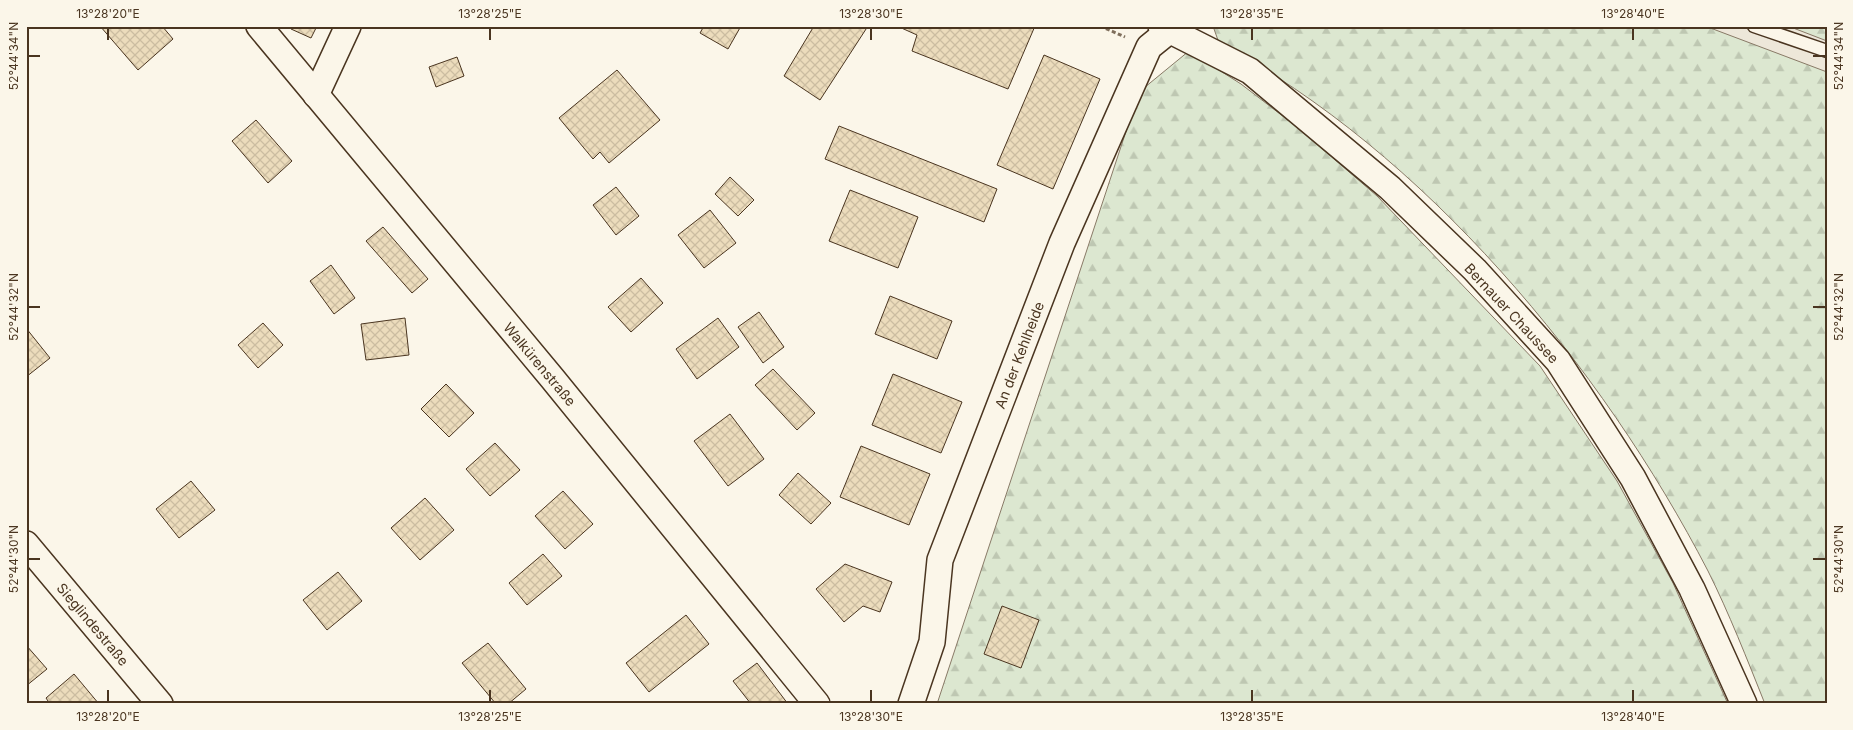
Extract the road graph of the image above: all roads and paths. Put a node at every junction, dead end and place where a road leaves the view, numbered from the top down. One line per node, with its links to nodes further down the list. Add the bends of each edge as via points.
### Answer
1 (259, 26): 6 (street, Walkürenstraße)
2 (348, 26): 6 (street)
3 (1754, 26): 5 (lane)
4 (1169, 28): 10 (street, An der Kehlheide, via 1149,47 1054,262 940,560 932,642); 11 (street, Bernauer Chaussee, via 1250,71 1390,188 1475,270 1558,361 1642,495 1692,589)
5 (1827, 51)
6 (316, 95): 9 (street, Walkürenstraße)
7 (26, 544): 8 (street, Sieglindestraße)
8 (160, 704)
9 (817, 704)
10 (911, 704)
11 (1744, 704)

